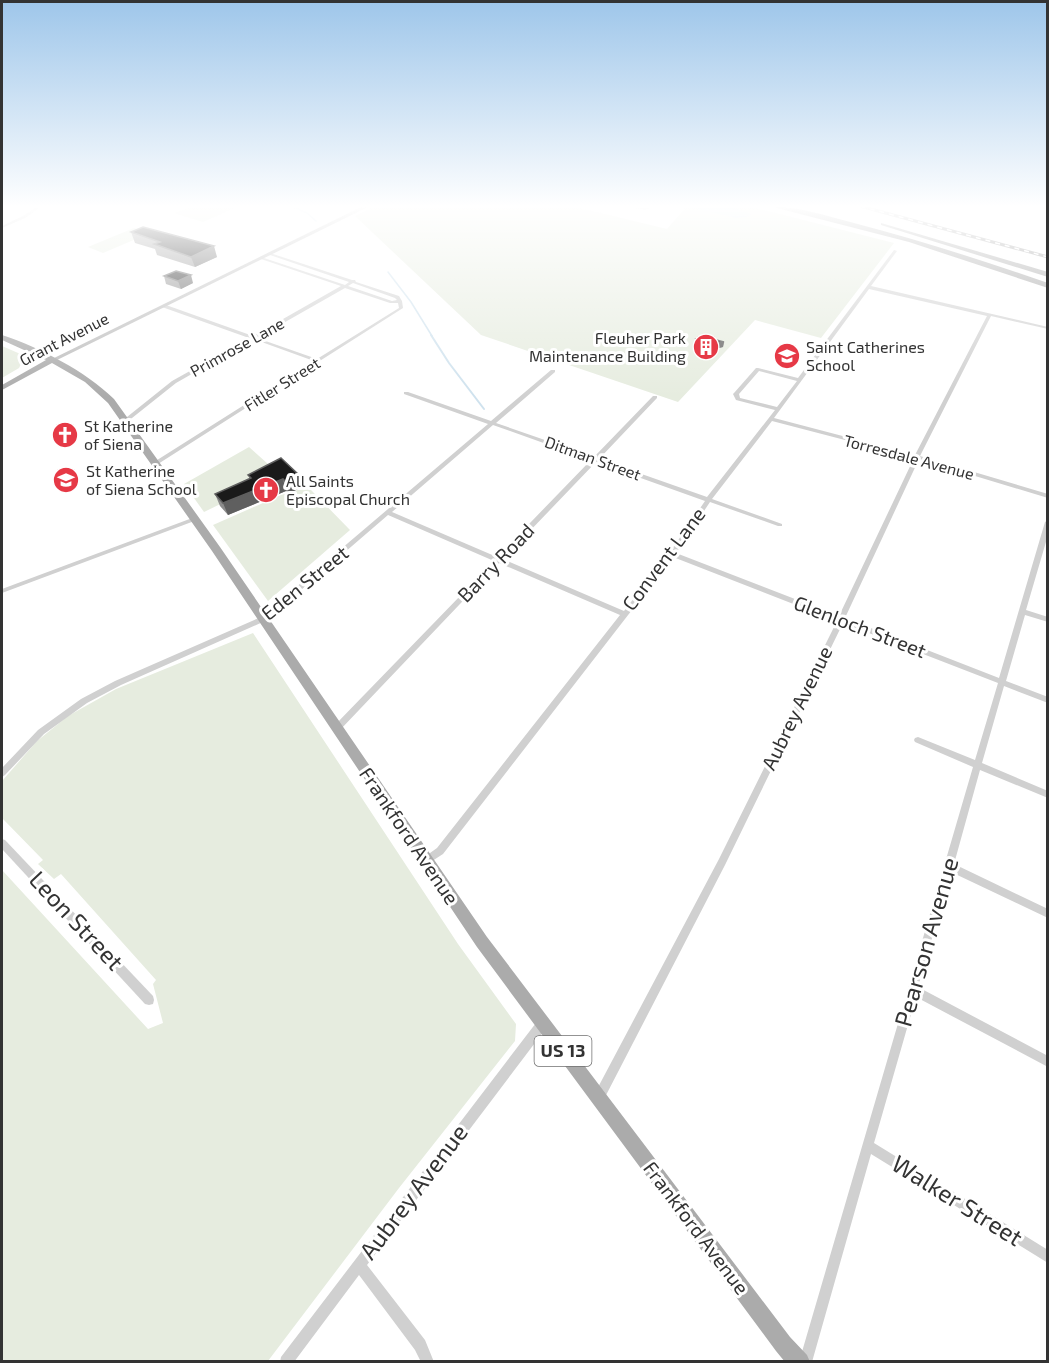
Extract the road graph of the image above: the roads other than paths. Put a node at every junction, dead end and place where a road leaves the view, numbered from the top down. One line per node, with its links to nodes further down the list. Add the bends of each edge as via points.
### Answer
1 (238, 270): 13 (street, Grant Avenue)
2 (298, 270): 9 (street)
3 (319, 270): 8 (street)
4 (881, 270): 10 (street, Convent Lane)
5 (999, 270): 11 (highway)
6 (1030, 270): 7 (highway)
7 (1047, 275)
8 (354, 281): 9 (street, Primrose Lane); 12 (street)
9 (346, 285): 12 (street, via 392,302); 17 (street, Primrose Lane)
10 (868, 286): 14 (street); 21 (street, Convent Lane)
11 (1047, 286)
12 (400, 301): 18 (street, Fitler Street, via 401,308)
13 (164, 306): 17 (street); 19 (street, Grant Avenue)
14 (990, 315): 15 (street); 29 (street, Aubrey Avenue)
15 (1047, 328)
16 (2, 337): 19 (main road, Frankford Avenue / US 13)
17 (254, 337): 18 (street); 27 (street, Primrose Lane, via 174,382)
18 (318, 361): 31 (street, Fitler Street)
19 (51, 362): 22 (main road, Grant Avenue); 27 (main road, Frankford Avenue / US 13, via 96,387)
20 (554, 371): 28 (street, Eden Street)
21 (799, 380): 25 (street, Convent Lane); 25 (street, via 758,369 736,394 738,399)
22 (2, 388)
23 (406, 393): 28 (street, Ditman Street)
24 (655, 397): 30 (street, Barry Road)
25 (778, 409): 26 (street, Convent Lane)
26 (771, 419): 29 (street, Torresdale Avenue); 33 (street, Convent Lane)
27 (125, 421): 31 (main road, Frankford Avenue / US 13)
28 (495, 423): 30 (street, Ditman Street); 34 (street, Eden Street)
29 (916, 457): 32 (street, Torresdale Avenue); 45 (street, Aubrey Avenue)
30 (596, 459): 33 (street, Ditman Street); 40 (street, Barry Road)
31 (156, 463): 35 (main road, Frankford Avenue / US 13)
32 (1047, 496)
33 (708, 500): 37 (street, Ditman Street); 39 (street, Convent Lane)
34 (389, 513): 40 (street); 44 (street, Eden Street)
35 (195, 519): 41 (street); 44 (main road, Frankford Avenue / US 13)
36 (1047, 522): 38 (street, Pearson Avenue)
37 (780, 525)
38 (1043, 551): 42 (street, Pearson Avenue)
39 (672, 554): 43 (street, Convent Lane); 45 (street, Glenloch Street)
40 (498, 560): 43 (street); 49 (street, Barry Road)
41 (2, 591)
42 (1022, 611): 46 (street); 47 (street, Pearson Avenue)
43 (624, 614): 55 (street, Convent Lane, via 440,851)
44 (263, 619): 49 (main road, Frankford Avenue / US 13); 52 (street, Eden Street, via 84,701 41,732)
45 (841, 619): 47 (street, Glenloch Street); 62 (street, Aubrey Avenue, via 722,862)
46 (1047, 620)
47 (1001, 682): 48 (street, Glenloch Street); 51 (street, Pearson Avenue)
48 (1047, 700)
49 (337, 728): 55 (main road, Frankford Avenue / US 13)
50 (918, 740): 51 (street)
51 (978, 765): 53 (street); 56 (street, Pearson Avenue)
52 (2, 773)
53 (1047, 795)
54 (2, 843): 59 (street, Leon Street)
55 (426, 861): 60 (main road, Frankford Avenue / US 13)
56 (949, 866): 57 (street); 58 (street, Pearson Avenue)
57 (1047, 914)
58 (913, 990): 61 (street); 63 (street, Pearson Avenue)
59 (149, 1000)
60 (543, 1023): 62 (main road, Frankford Avenue / US 13); 65 (street, Aubrey Avenue)
61 (1047, 1062)
62 (599, 1098): 68 (main road, Frankford Avenue / US 13)
63 (867, 1144): 64 (street, Walker Street); 69 (street, Pearson Avenue)
64 (1047, 1257)
65 (359, 1265): 66 (street, Aubrey Avenue); 67 (street, via 420,1345)
66 (286, 1362)
67 (428, 1362)
68 (800, 1362)
69 (805, 1362)

